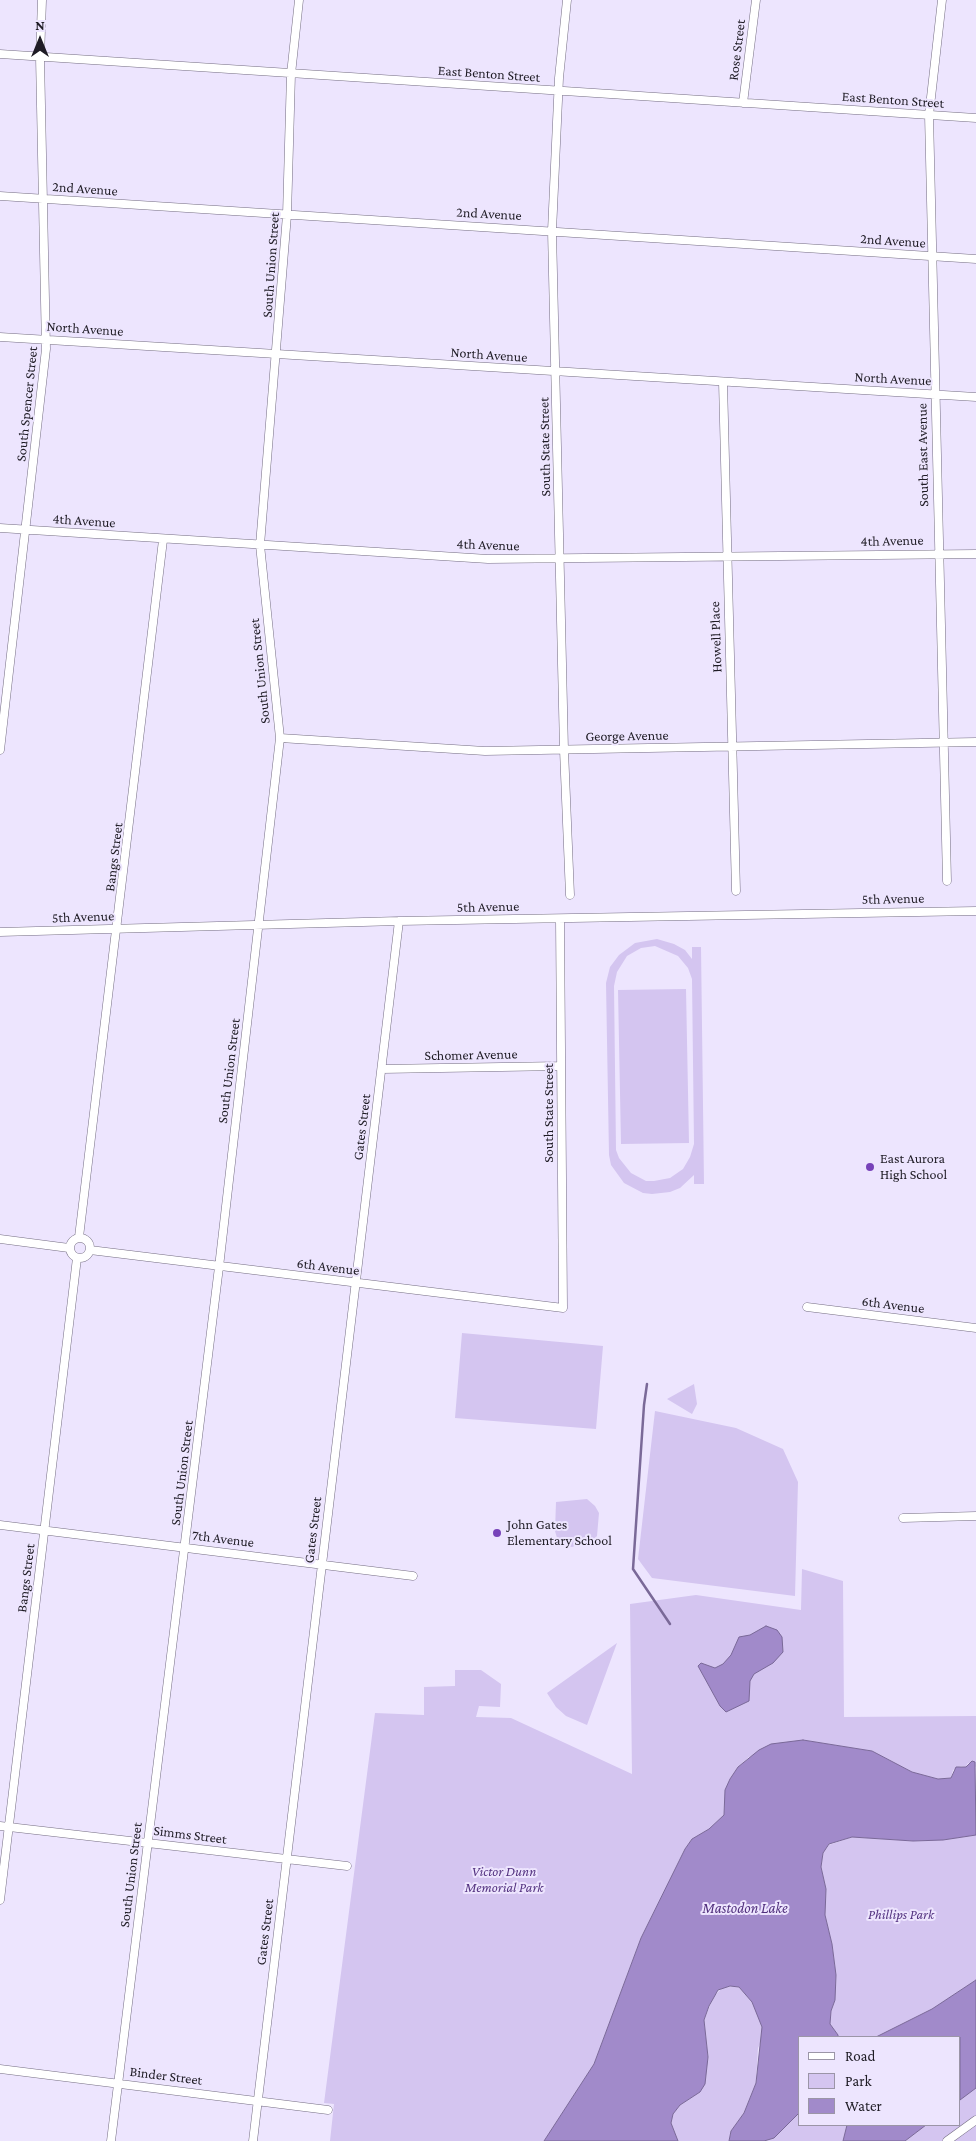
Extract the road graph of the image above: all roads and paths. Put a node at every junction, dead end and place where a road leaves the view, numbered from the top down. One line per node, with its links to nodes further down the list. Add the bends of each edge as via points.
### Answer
1 (42, 0): 7 (street, South Spencer Street)
2 (299, 0): 8 (street, South Union Street)
3 (567, 0): 9 (street, South State Street)
4 (756, 0): 10 (street, Rose Street)
5 (942, 0): 11 (street, South East Avenue)
6 (0, 54): 7 (street, East Benton Street)
7 (40, 57): 8 (street, East Benton Street); 14 (street, South Spencer Street)
8 (291, 74): 9 (street, East Benton Street); 15 (street, South Union Street)
9 (558, 91): 10 (street, East Benton Street); 16 (street, South State Street)
10 (743, 102): 11 (street, East Benton Street)
11 (929, 115): 12 (street, East Benton Street); 17 (street, South East Avenue)
12 (976, 118)
13 (0, 196): 14 (street, 2nd Avenue)
14 (43, 199): 15 (street, 2nd Avenue); 20 (street, South Spencer Street)
15 (287, 215): 16 (street, 2nd Avenue); 21 (street, South Union Street)
16 (552, 231): 17 (street, 2nd Avenue); 22 (street, South State Street)
17 (932, 256): 18 (street, 2nd Avenue); 24 (street, South East Avenue)
18 (976, 259)
19 (0, 337): 20 (street, North Avenue)
20 (47, 339): 21 (street, North Avenue); 27 (street, South Spencer Street)
21 (277, 355): 22 (street, North Avenue); 29 (street, South Union Street)
22 (555, 372): 23 (street, North Avenue); 33 (street, South State Street)
23 (723, 382): 24 (street, North Avenue); 32 (street, Howell Place)
24 (934, 394): 25 (street, North Avenue); 30 (street, South East Avenue)
25 (976, 397)
26 (0, 528): 27 (street, 4th Avenue)
27 (26, 530): 28 (street, 4th Avenue); 38 (street, South Spencer Street)
28 (163, 540): 29 (street, 4th Avenue); 47 (street, Bangs Street)
29 (260, 545): 33 (street, 4th Avenue, via 488,559); 34 (street, South Union Street)
30 (938, 553): 31 (street, 4th Avenue); 32 (street, 4th Avenue); 36 (street, South East Avenue)
31 (976, 554)
32 (726, 555): 33 (street, 4th Avenue); 37 (street, Howell Place)
33 (560, 558): 39 (street, South State Street)
34 (280, 738): 39 (street, George Avenue, via 485,751); 46 (street, South Union Street)
35 (976, 742): 36 (street, George Avenue)
36 (944, 743): 37 (street, George Avenue); 40 (street, South East Avenue)
37 (732, 747): 39 (street, George Avenue); 41 (street, Howell Place)
38 (0, 750)
39 (564, 750): 42 (street, South State Street)
40 (947, 881)
41 (736, 891)
42 (570, 895)
43 (976, 911): 44 (street, 5th Avenue)
44 (560, 919): 45 (street, 5th Avenue); 49 (street, South State Street)
45 (399, 921): 46 (street, 5th Avenue); 50 (street, Gates Street)
46 (259, 925): 47 (street, 5th Avenue); 56 (street, South Union Street)
47 (118, 928): 48 (street, 5th Avenue); 51 (street, Bangs Street)
48 (0, 932)
49 (561, 1066): 50 (street, Schomer Avenue); 58 (street, South State Street)
50 (382, 1069): 57 (street, Gates Street)
51 (79, 1237): 53 (street); 54 (street, via 89,1242)
52 (0, 1239): 53 (street)
53 (69, 1248): 55 (street)
54 (90, 1250): 55 (street, via 85,1257); 56 (street, 6th Avenue)
55 (77, 1258): 64 (street, Bangs Street)
56 (219, 1267): 57 (street, 6th Avenue); 65 (street, South Union Street)
57 (355, 1283): 58 (street, 6th Avenue); 66 (street, Gates Street)
58 (563, 1308)
59 (807, 1308): 60 (street, 6th Avenue)
60 (976, 1328)
61 (976, 1516): 62 (street)
62 (903, 1518)
63 (0, 1525): 64 (street, 7th Avenue)
64 (44, 1530): 65 (street, 7th Avenue); 69 (street, Bangs Street)
65 (186, 1547): 66 (street, 7th Avenue); 70 (street, South Union Street)
66 (322, 1564): 67 (street, 7th Avenue); 71 (street, Gates Street)
67 (413, 1576)
68 (0, 1826): 69 (street, Simms Street)
69 (9, 1827): 70 (street, Simms Street); 73 (street, Bangs Street)
70 (147, 1843): 71 (street, Simms Street); 75 (street, South Union Street)
71 (286, 1859): 72 (street, Simms Street); 76 (street, Gates Street)
72 (347, 1866)
73 (0, 1900)
74 (0, 2069): 75 (street, Binder Street)
75 (118, 2082): 76 (street, Binder Street); 79 (street, South Union Street)
76 (258, 2100): 77 (street, Binder Street); 80 (street, Gates Street)
77 (328, 2110)
78 (976, 2120): 81 (street)
79 (111, 2141)
80 (253, 2141)
81 (947, 2141)

